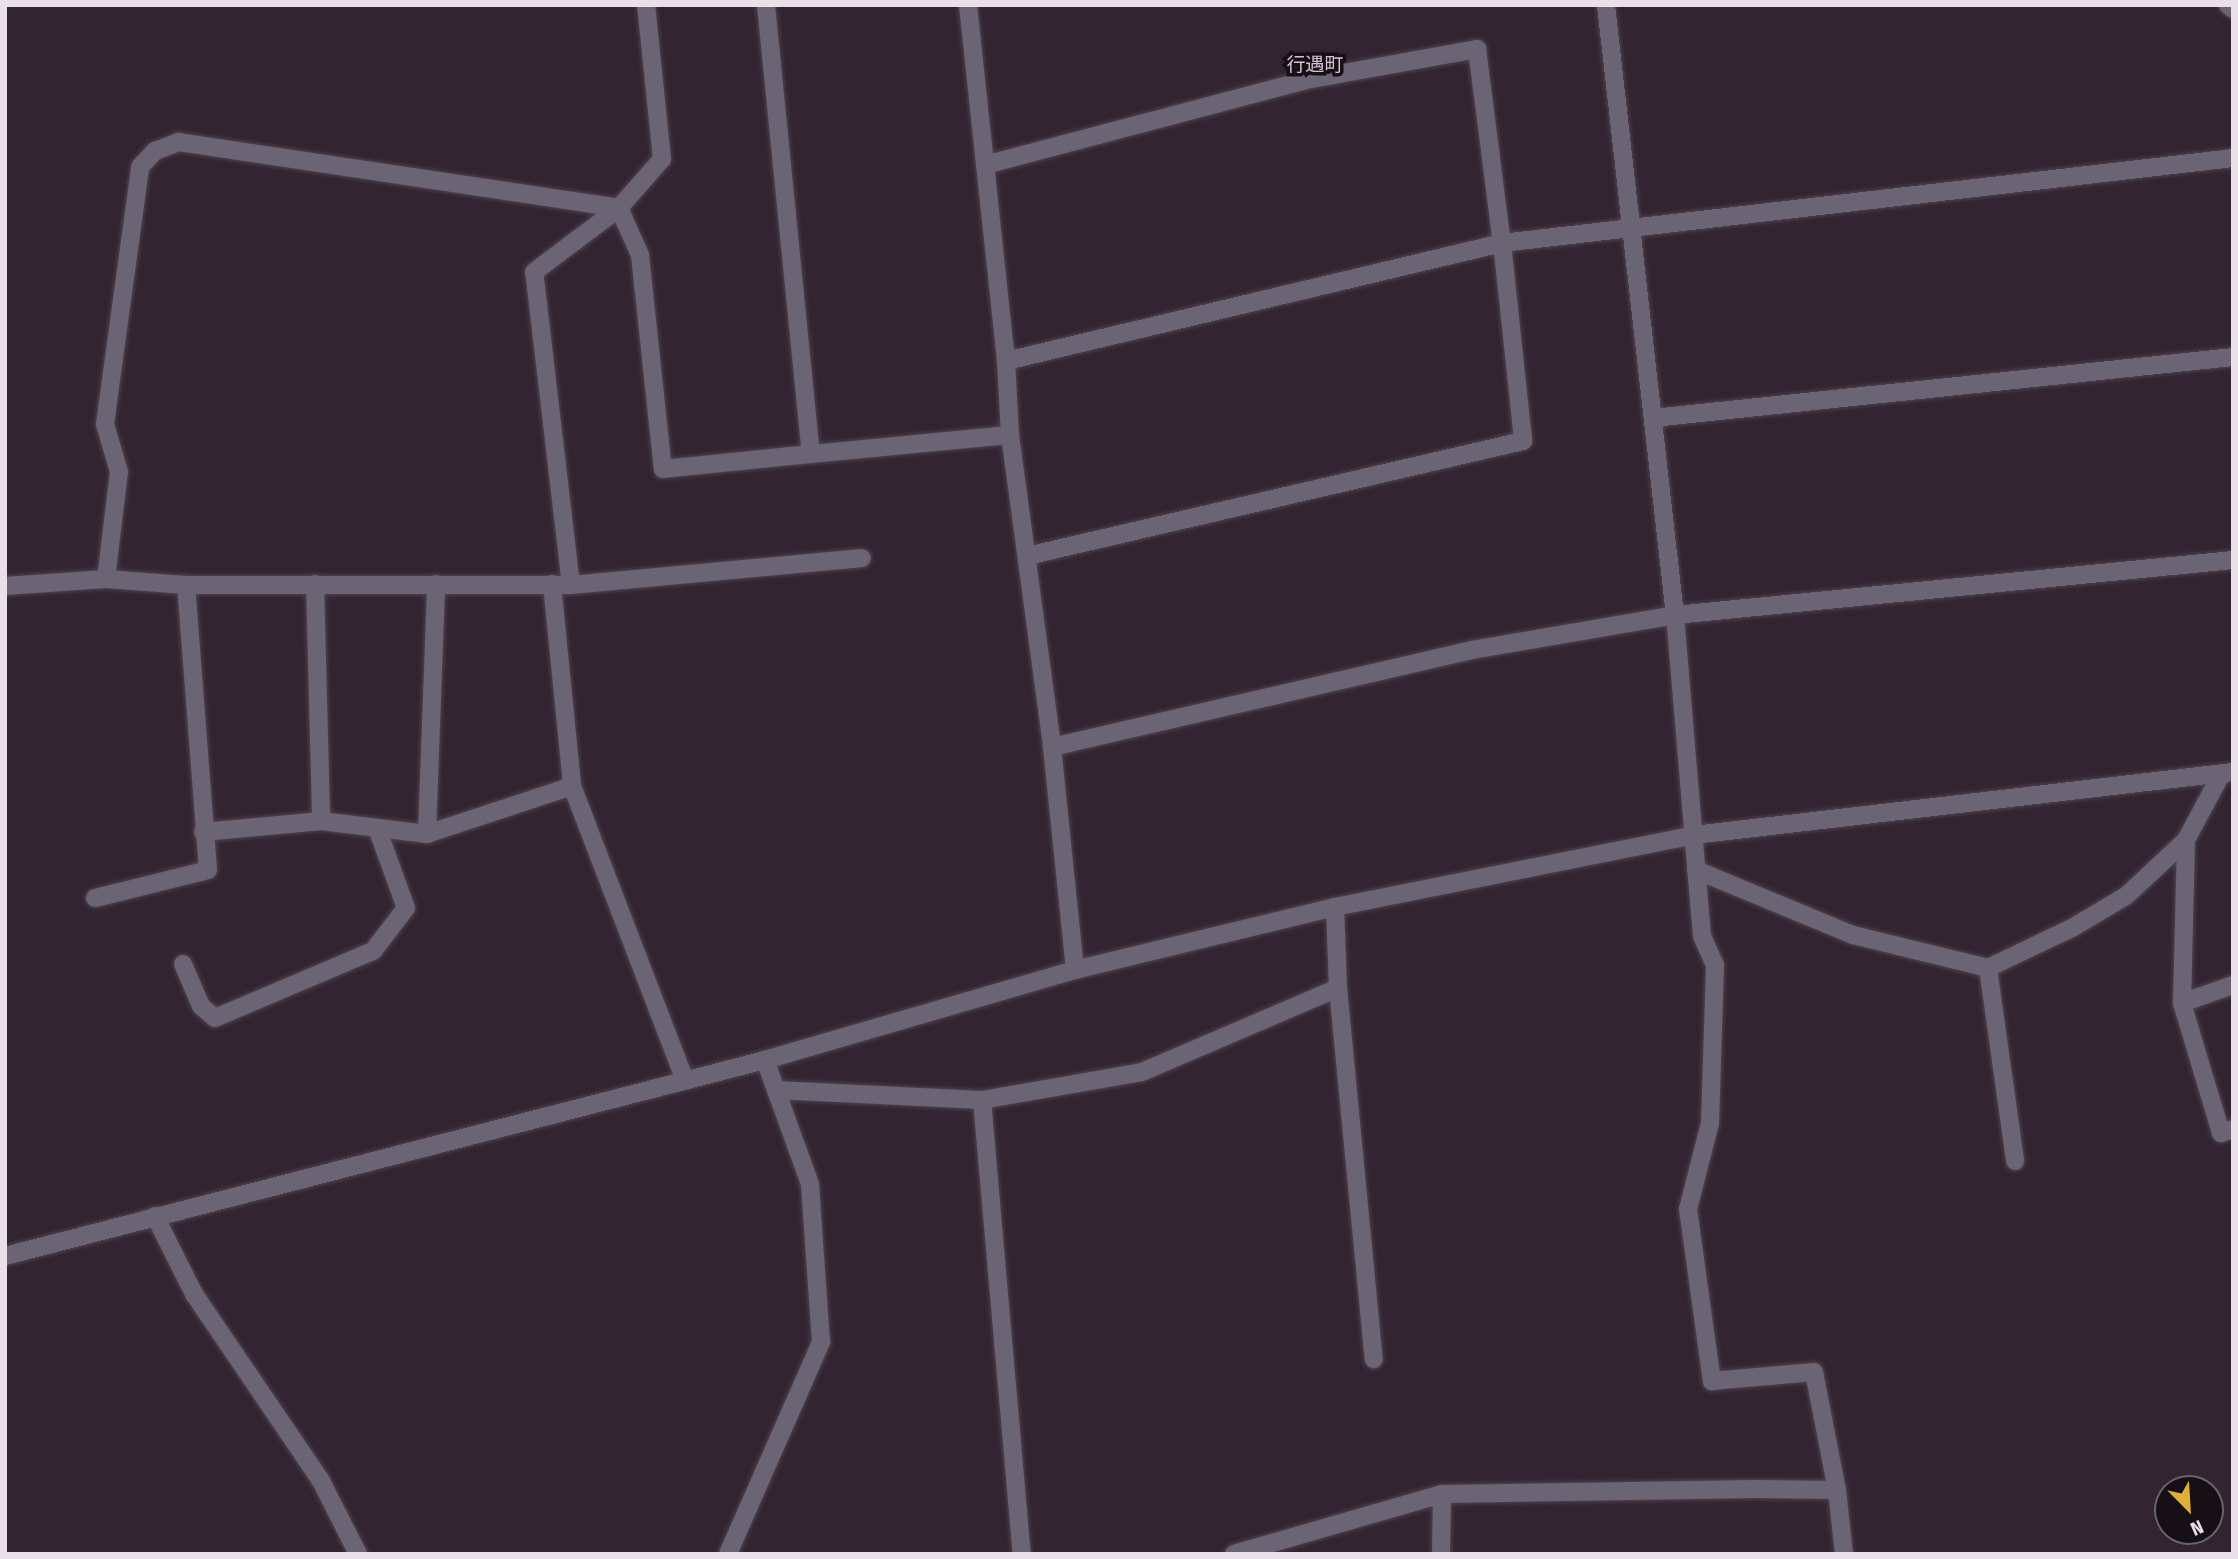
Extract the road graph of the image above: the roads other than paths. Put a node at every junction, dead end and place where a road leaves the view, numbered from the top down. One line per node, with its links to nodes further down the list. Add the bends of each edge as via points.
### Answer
1 (646, 5): 9 (street, via 662,159)
2 (766, 5): 16 (street)
3 (968, 5): 8 (street)
4 (1605, 5): 10 (street)
5 (2228, 5): 6 (street)
6 (2233, 9)
7 (2233, 158): 10 (street)
8 (985, 164): 11 (street, via 1311,79 1477,49); 13 (street)
9 (619, 208): 16 (street, via 640,255 663,469); 20 (street, via 178,142 155,150 140,167 105,424 119,472); 25 (street, via 534,272)
10 (1631, 226): 11 (street); 14 (street)
11 (1502, 243): 13 (street); 17 (street, via 1523,441)
12 (2233, 357): 14 (street)
13 (1006, 361): 15 (street)
14 (1653, 418): 27 (street)
15 (1010, 435): 16 (street); 17 (street)
16 (811, 453)
17 (1027, 556): 28 (street)
18 (862, 558): 25 (street)
19 (2233, 560): 27 (street)
20 (106, 579): 21 (street); 26 (street)
21 (186, 584): 22 (street); 33 (street)
22 (315, 584): 23 (street); 31 (street)
23 (436, 584): 24 (street); 34 (street)
24 (552, 584): 25 (street); 30 (street)
25 (571, 585)
26 (5, 586)
27 (1675, 615): 28 (street, via 1471,650); 35 (street)
28 (1052, 747): 42 (street)
29 (2227, 772): 35 (street); 36 (street)
30 (572, 786): 34 (street); 47 (street)
31 (321, 821): 32 (street); 33 (street)
32 (377, 828): 34 (street); 40 (street, via 406,908 373,951 215,1018 201,1006)
33 (203, 832): 38 (street, via 208,870)
34 (427, 834)
35 (1694, 835): 37 (street); 39 (street)
36 (2186, 840): 41 (street, via 2126,895 2072,928); 45 (street)
37 (1696, 870): 41 (street, via 1853,935); 55 (street, via 1702,936 1715,965 1710,1122 1688,1209 1712,1381 1814,1372)
38 (95, 898)
39 (1335, 907): 42 (street); 44 (street)
40 (183, 964)
41 (1988, 968): 51 (street)
42 (1075, 970): 46 (street)
43 (2233, 985): 45 (street)
44 (1338, 988): 49 (street, via 1142,1072); 54 (street)
45 (2182, 1003): 50 (street, via 2221,1133)
46 (765, 1060): 47 (street); 48 (street)
47 (685, 1080): 52 (street)
48 (776, 1090): 49 (street); 59 (street, via 810,1184 821,1342)
49 (982, 1100): 60 (street)
50 (2233, 1129)
51 (2015, 1161)
52 (155, 1216): 53 (street); 58 (street, via 194,1294 321,1481)
53 (5, 1256)
54 (1374, 1359)
55 (1837, 1490): 56 (street); 62 (street)
56 (1442, 1494): 57 (street); 61 (street)
57 (1233, 1553)
58 (358, 1554)
59 (728, 1554)
60 (1022, 1554)
61 (1441, 1554)
62 (1844, 1554)

